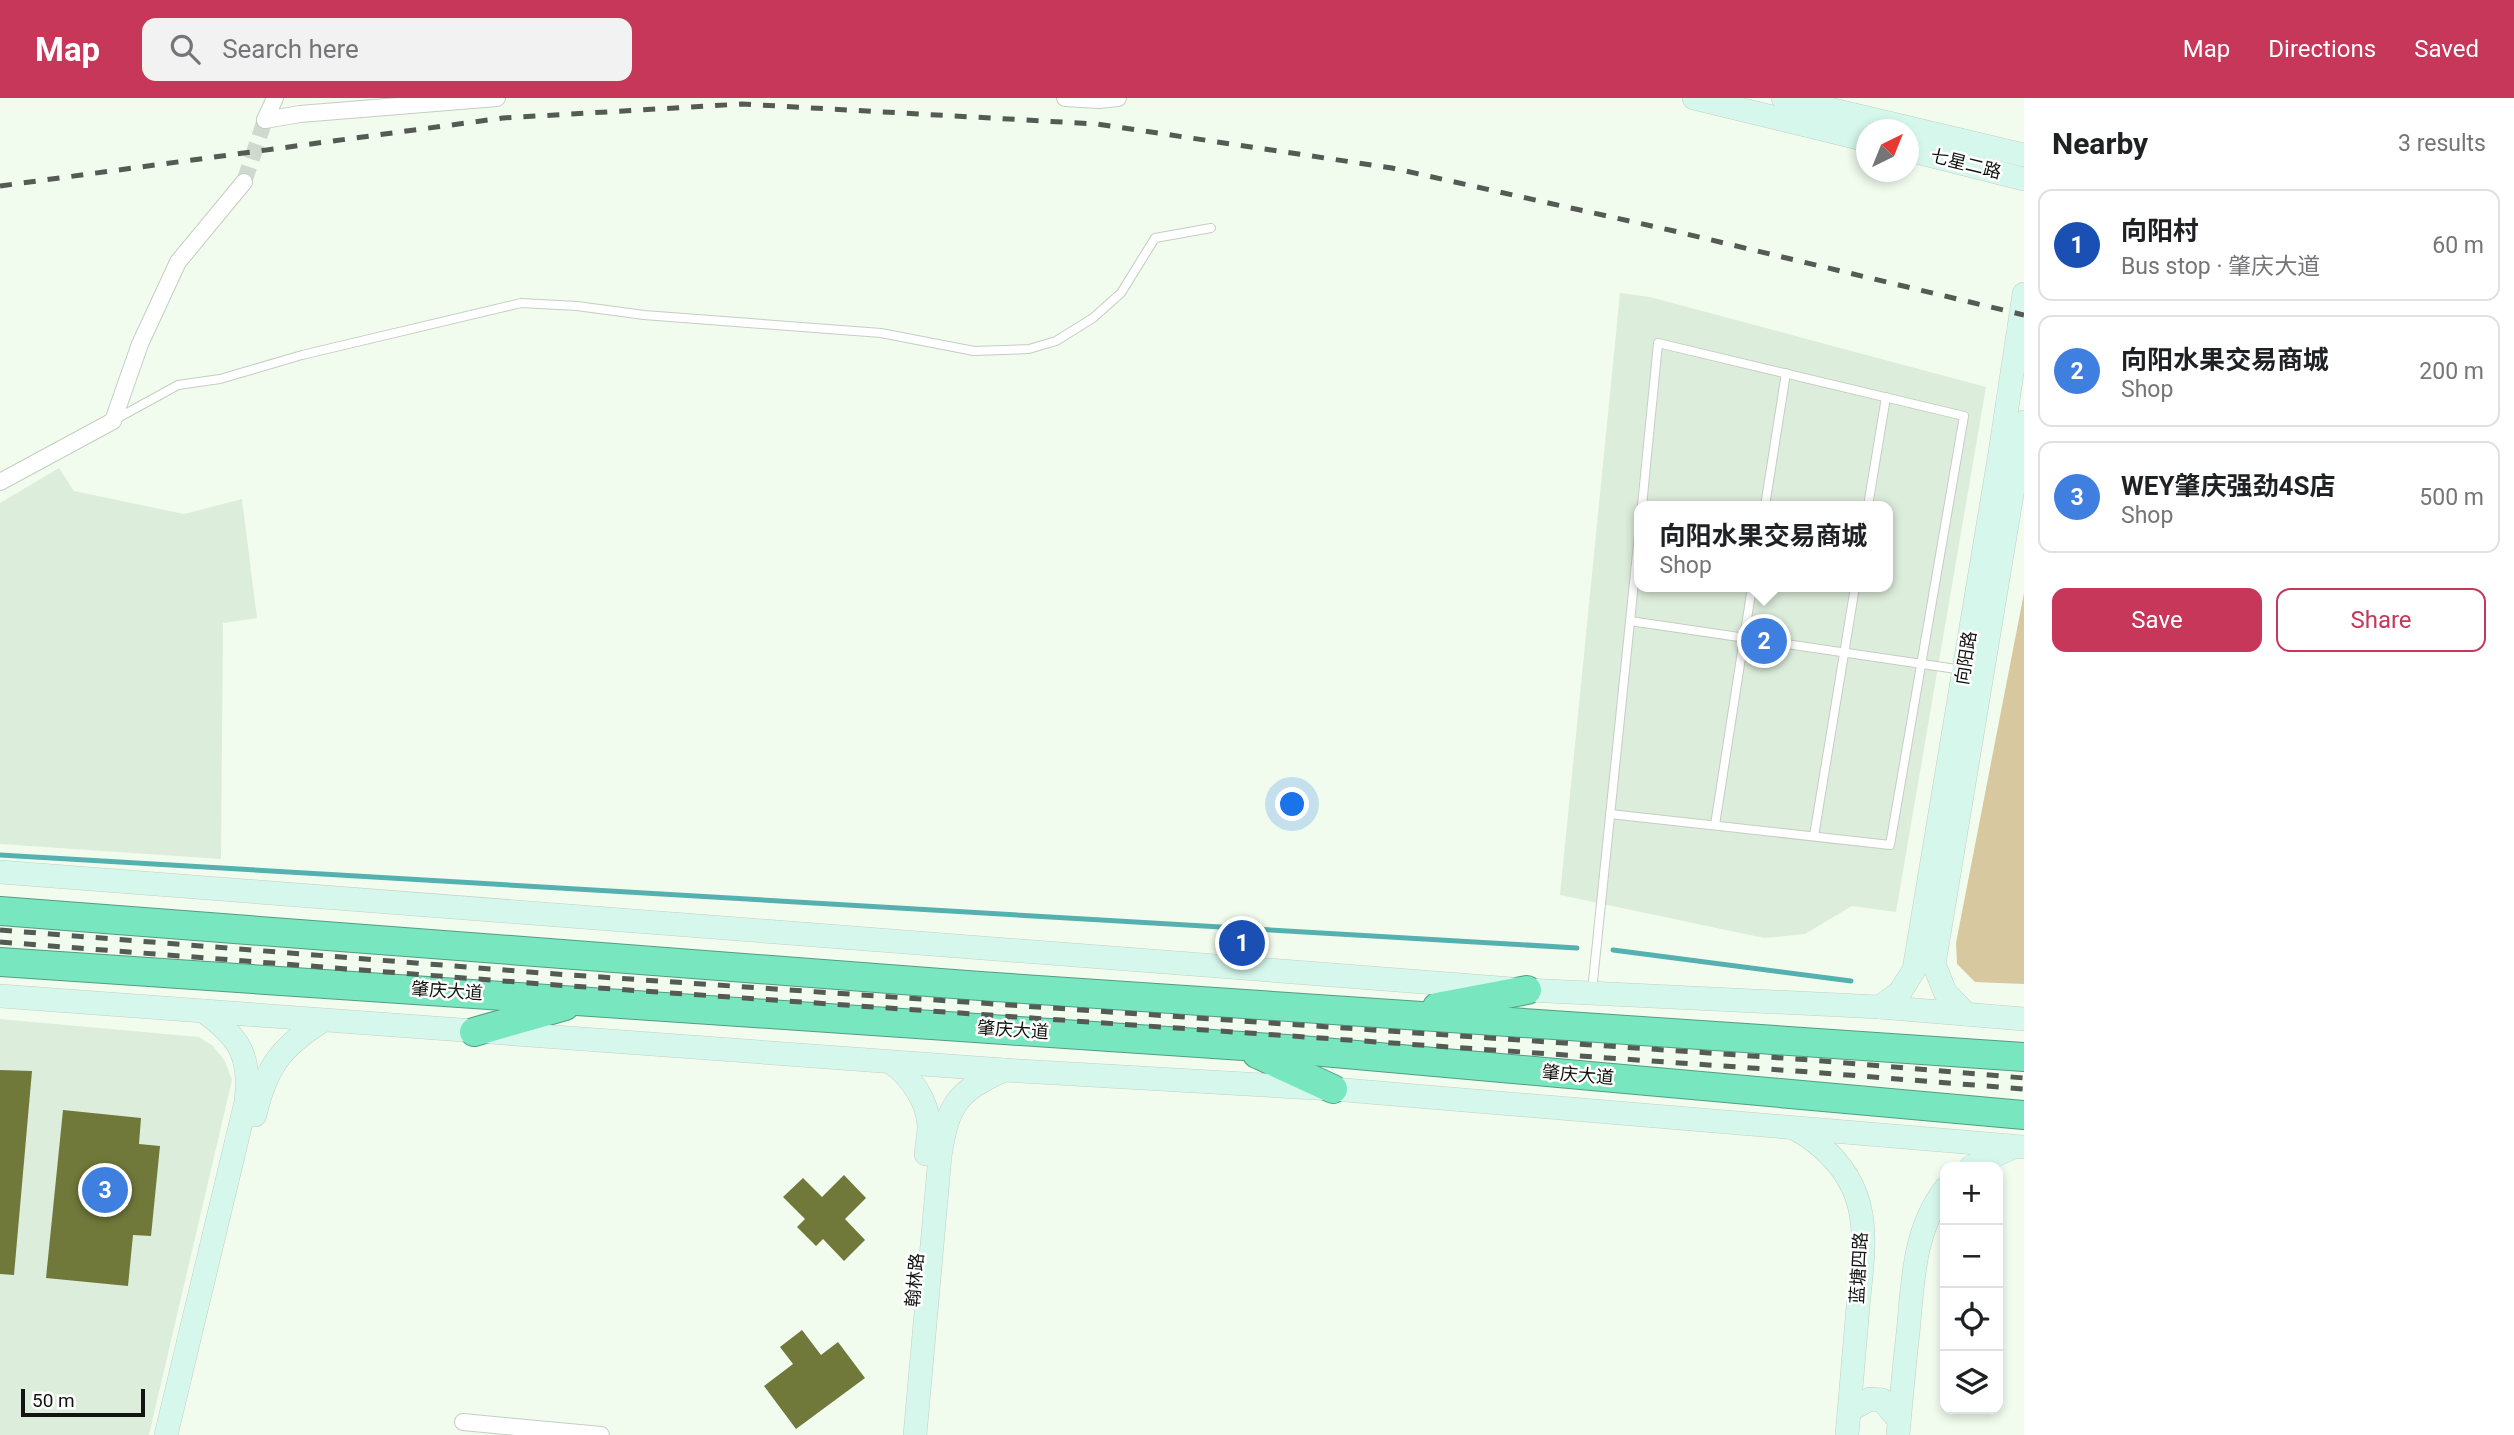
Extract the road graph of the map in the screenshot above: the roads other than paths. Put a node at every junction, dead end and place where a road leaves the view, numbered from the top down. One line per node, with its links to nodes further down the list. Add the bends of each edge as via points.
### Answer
1 (275, 98): 2 (street, via 265,120)
2 (497, 98)
3 (1066, 98): 4 (street)
4 (1118, 98)
5 (1694, 98): 7 (street)
6 (1783, 98): 9 (street, 七星二路)
7 (1856, 137)
8 (1919, 153): 10 (street, 七星二路)
9 (2024, 155)
10 (2024, 179)
11 (244, 182): 16 (street, via 178,262 140,344)
12 (1211, 228): 16 (lane, via 1155,238 1121,293 1093,318 1056,341 1029,349 974,352 881,333 521,303 220,379 178,385)
13 (2024, 294): 29 (street, 向阳路)
14 (1786, 373): 15 (lane); 19 (lane, via 1658,343); 20 (lane)
15 (1886, 397): 21 (lane); 28 (lane, via 1964,416)
16 (113, 421): 18 (street)
17 (2024, 422): 29 (street, 向阳路)
18 (0, 482)
19 (1642, 501)
20 (1766, 501)
21 (1869, 501)
22 (1634, 582): 25 (lane)
23 (1751, 592): 26 (lane)
24 (1854, 592): 27 (lane)
25 (1630, 621): 26 (lane); 30 (lane)
26 (1744, 638): 27 (lane); 31 (lane)
27 (1844, 653): 28 (lane); 32 (lane)
28 (1921, 664): 29 (lane); 32 (lane, via 1890,845)
29 (1973, 671): 40 (street, 向阳路, via 1914,970 1900,992); 42 (street, 向阳路, via 1934,964 1945,992)
30 (1611, 814): 31 (lane); 37 (lane)
31 (1715, 825): 32 (lane)
32 (1814, 836)
33 (0, 872): 36 (street)
34 (0, 911): 43 (highway)
35 (0, 962): 39 (highway, 肇庆大道)
36 (1527, 990): 37 (street); 43 (highway)
37 (1592, 993): 40 (street)
38 (0, 996): 41 (street)
39 (584, 1001): 46 (highway); 47 (highway, 肇庆大道)
40 (1880, 1007): 42 (street)
41 (204, 1011): 45 (street); 61 (street, via 239,1044 249,1075)
42 (1966, 1014): 44 (street)
43 (1399, 1015): 48 (highway)
44 (2024, 1019)
45 (322, 1021): 46 (street); 62 (street, via 276,1059 259,1098)
46 (474, 1032): 49 (street)
47 (1238, 1046): 51 (highway); 52 (highway, 肇庆大道)
48 (2024, 1057)
49 (890, 1062): 50 (street); 54 (street, via 918,1091)
50 (1003, 1070): 51 (street); 54 (street, via 960,1097)
51 (1333, 1089): 53 (street)
52 (2024, 1115)
53 (1793, 1128): 55 (street); 58 (street, 蓝塘四路, via 1812,1138 1836,1162 1850,1182 1860,1210 1862,1251)
54 (936, 1130): 64 (street, 翰林路); 65 (street, 翰林路)
55 (2019, 1147): 56 (street)
56 (1984, 1162)
57 (1940, 1197): 60 (street, via 1920,1238 1914,1268)
58 (1850, 1410): 60 (street, via 1870,1399 1882,1400); 66 (street, 蓝塘四路)
59 (463, 1422): 63 (street)
60 (1898, 1427)
61 (166, 1435)
62 (182, 1435)
63 (601, 1435)
64 (902, 1435)
65 (915, 1435)
66 (1847, 1435)

